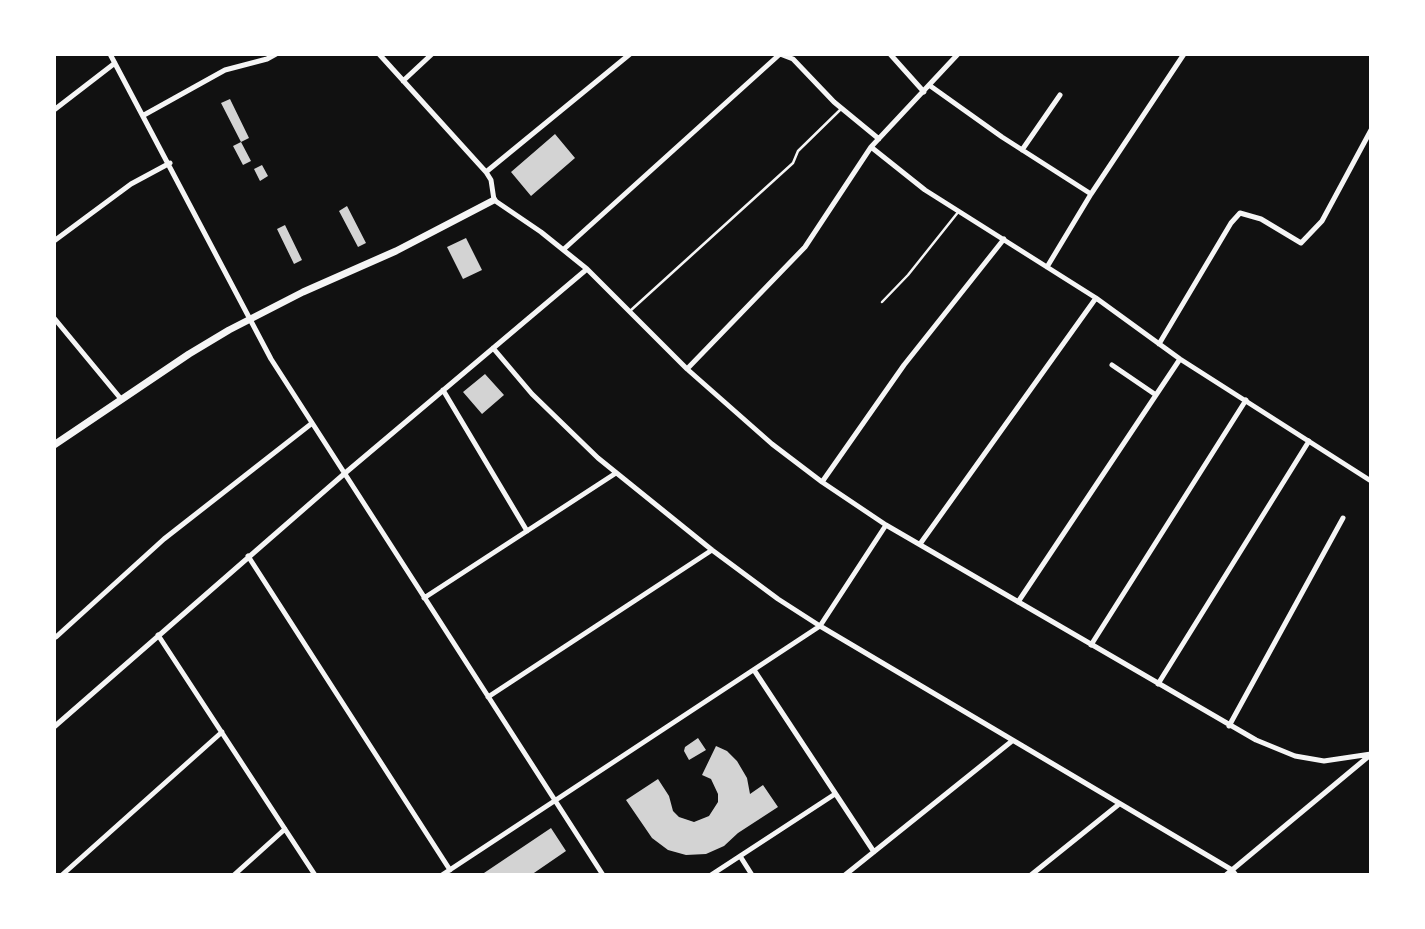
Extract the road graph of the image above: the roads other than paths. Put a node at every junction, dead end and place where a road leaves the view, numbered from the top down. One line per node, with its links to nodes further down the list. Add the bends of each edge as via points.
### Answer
1 (110, 54): 10 (street)
2 (379, 54): 11 (street)
3 (432, 54): 11 (street)
4 (630, 54): 23 (street)
5 (780, 54): 15 (street, via 793,60); 29 (street)
6 (890, 54): 13 (street)
7 (958, 54): 12 (street)
8 (1184, 54): 24 (street)
9 (272, 55): 17 (street, via 226,70)
10 (115, 63): 16 (street); 17 (street)
11 (403, 81): 23 (street)
12 (929, 85): 13 (street); 21 (street)
13 (924, 92): 19 (street)
14 (1060, 94): 21 (street)
15 (842, 108): 19 (street); 34 (lane, via 798,151 793,163)
16 (54, 110)
17 (144, 115): 22 (street)
18 (1371, 130): 37 (street, via 1322,221 1301,243 1261,219 1240,213)
19 (878, 139): 20 (street)
20 (871, 147): 26 (street); 41 (street, via 805,247)
21 (1022, 150): 24 (street)
22 (170, 163): 28 (street, via 131,184); 36 (street)
23 (486, 172): 25 (street)
24 (1091, 194): 30 (street)
25 (494, 200): 29 (street); 36 (street)
26 (959, 211): 27 (street); 33 (lane)
27 (1004, 239): 30 (street); 52 (street, via 904,365)
28 (54, 241)
29 (564, 249): 31 (street)
30 (1047, 267): 32 (street)
31 (587, 269): 34 (street); 38 (street)
32 (1096, 298): 37 (street); 56 (street)
33 (882, 302)
34 (630, 311): 41 (street)
35 (54, 318): 44 (street)
36 (248, 320): 44 (street); 46 (street)
37 (1159, 344): 39 (street)
38 (493, 348): 42 (street); 49 (street, via 544,407)
39 (1180, 359): 43 (street); 45 (street)
40 (1112, 365): 43 (street)
41 (687, 369): 52 (street)
42 (443, 390): 50 (street); 55 (street)
43 (1156, 395): 60 (street)
44 (121, 399): 48 (street)
45 (1246, 400): 47 (street); 64 (street)
46 (311, 424): 50 (street); 63 (street, via 164,539)
47 (1309, 441): 51 (street); 66 (street)
48 (54, 445)
49 (616, 473): 55 (street); 57 (street)
50 (344, 474): 58 (street); 59 (street)
51 (1371, 481)
52 (822, 482): 54 (street)
53 (1343, 518): 68 (street)
54 (886, 524): 56 (street); 61 (street)
55 (527, 531): 59 (street)
56 (920, 544): 60 (street)
57 (712, 550): 61 (street); 67 (street)
58 (248, 556): 62 (street); 79 (street)
59 (424, 598): 67 (street)
60 (1018, 602): 64 (street)
61 (820, 626): 65 (street); 71 (street)
62 (158, 635): 69 (street); 70 (street)
63 (56, 637)
64 (1091, 645): 66 (street)
65 (754, 670): 73 (street); 74 (street)
66 (1158, 684): 68 (street)
67 (488, 697): 74 (street)
68 (1229, 726): 72 (street, via 1266,745 1311,759)
69 (54, 727)
70 (222, 732): 76 (street); 81 (street)
71 (1012, 741): 75 (street); 77 (street)
72 (1371, 755): 80 (street)
73 (835, 794): 77 (street); 78 (street)
74 (555, 800): 79 (street); 85 (street)
75 (1118, 804): 80 (street); 89 (street)
76 (285, 829): 82 (street); 83 (street)
77 (874, 852): 88 (street)
78 (740, 856): 86 (street); 87 (street)
79 (450, 870): 84 (street)
80 (1234, 872): 90 (street)
81 (62, 875)
82 (234, 875)
83 (315, 875)
84 (442, 875)
85 (603, 875)
86 (710, 875)
87 (752, 875)
88 (845, 875)
89 (1031, 875)
90 (1226, 875)

